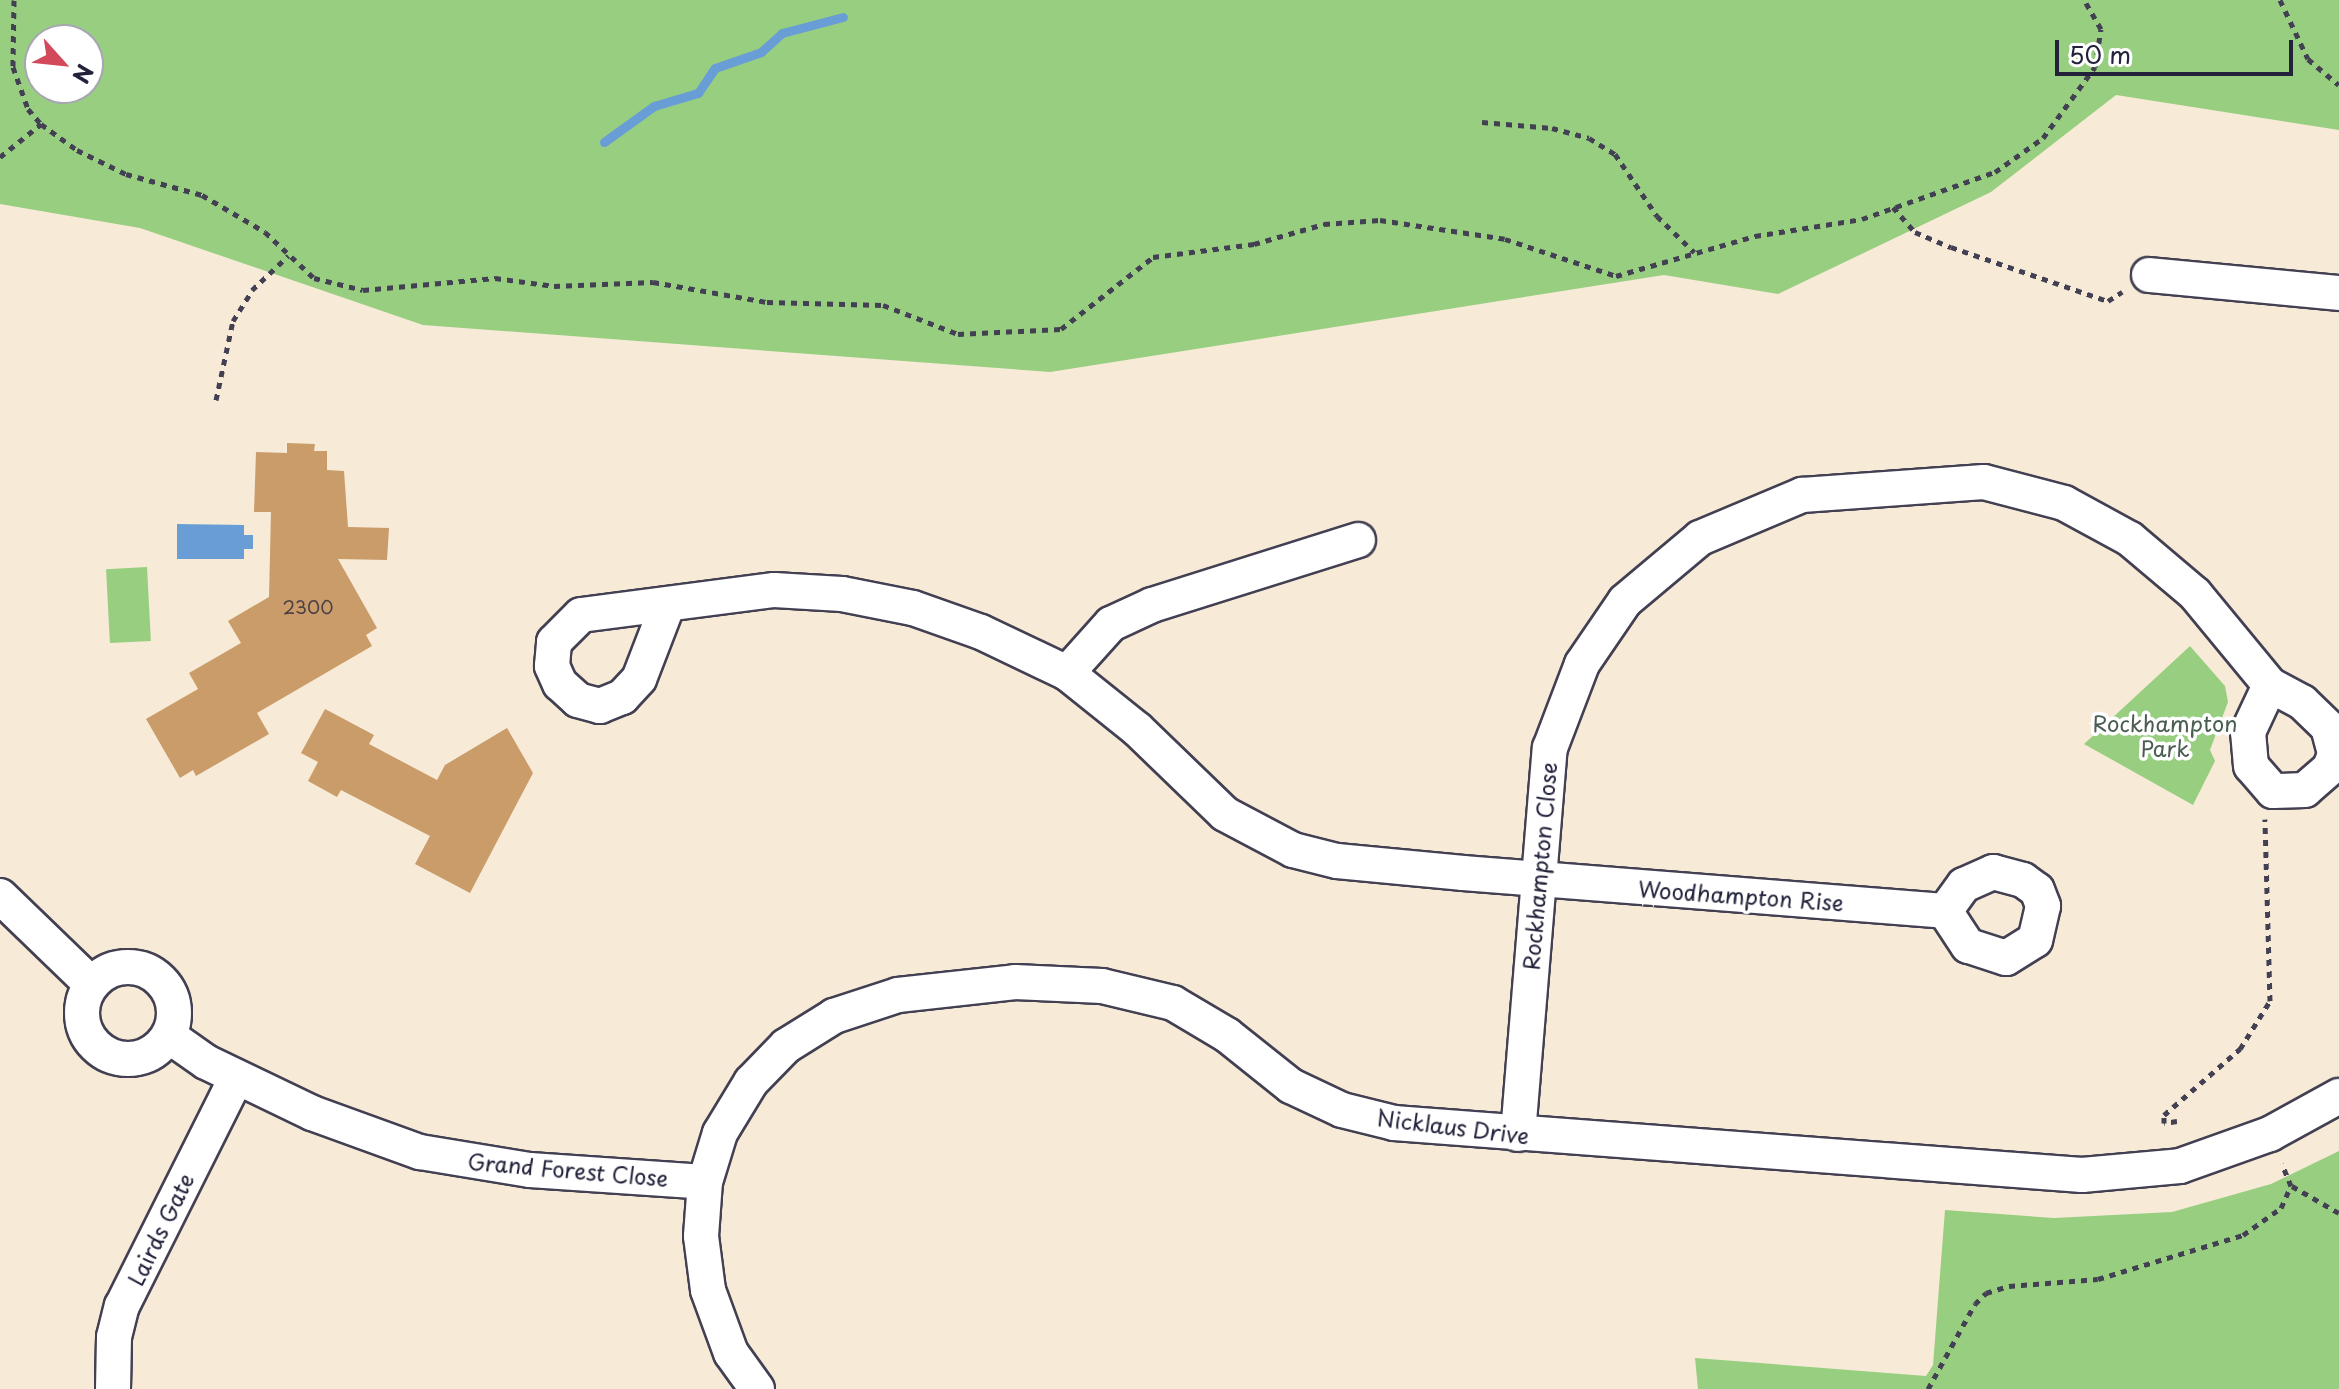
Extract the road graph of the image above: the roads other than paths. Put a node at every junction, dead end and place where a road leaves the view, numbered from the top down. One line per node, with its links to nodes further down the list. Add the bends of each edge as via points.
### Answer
1 (2149, 275): 2 (street)
2 (2339, 293)
3 (1358, 540): 5 (street, via 1152,605 1111,624)
4 (668, 604): 5 (street, Woodhampton Rise, via 774,590 842,594 913,608 981,632)
5 (1067, 673): 7 (street, Woodhampton Rise, via 1137,729 1225,814 1293,850 1337,861)
6 (2270, 685): 7 (street, Rockhampton Close, via 2195,594 2130,539 2064,503 1984,482 1802,495 1700,538 1625,601 1582,664 1550,748)
7 (1537, 880): 9 (street, Woodhampton Rise); 14 (street, Rockhampton Close)
8 (0, 896): 10 (street)
9 (1945, 911)
10 (91, 984): 11 (street, via 121,968 155,974 170,991 176,1014); 11 (street, via 81,1008 86,1033 102,1053 126,1060 151,1054)
11 (169, 1036): 12 (street, Grand Forest Close)
12 (236, 1078): 15 (street, Grand Forest Close, via 312,1113 420,1152 530,1170); 16 (street, Lairds Gate, via 122,1306 114,1337)
13 (2339, 1096): 14 (street, Nicklaus Drive, via 2270,1134 2180,1166 2095,1175)
14 (1518, 1134): 15 (street, Nicklaus Drive, via 1394,1123 1342,1110 1291,1086 1227,1035 1173,1003 1102,986 1015,982 898,995 834,1016 786,1046 751,1082 720,1133)
15 (705, 1182): 17 (street, Nicklaus Drive, via 701,1236 708,1290 731,1353)
16 (113, 1389)
17 (757, 1389)

